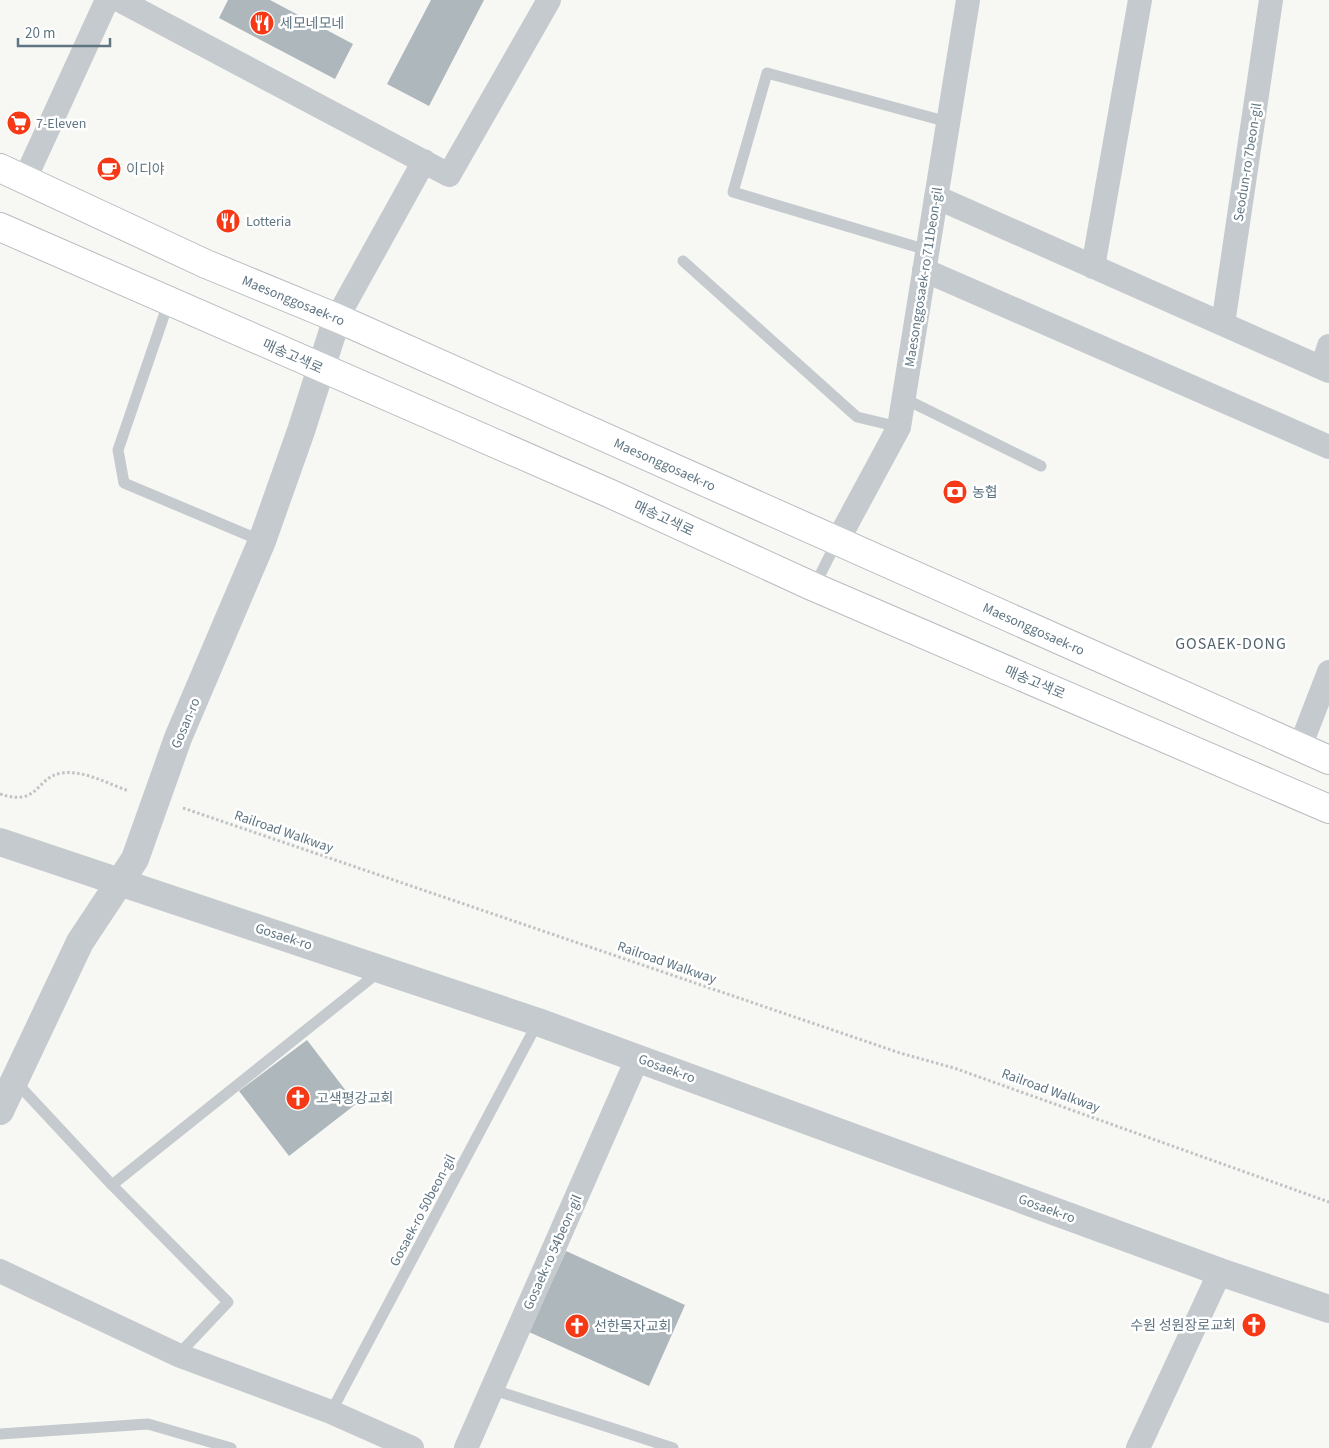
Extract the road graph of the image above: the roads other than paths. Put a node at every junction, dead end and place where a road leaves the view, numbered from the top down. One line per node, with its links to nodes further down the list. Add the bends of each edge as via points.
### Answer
1 (107, 0): 10 (street)
2 (119, 0): 8 (street)
3 (549, 0): 8 (street, via 449,175)
4 (1140, 0): 15 (street)
5 (1271, 0): 18 (street, Seodun-ro 7beon-gil)
6 (964, 2): 7 (street, Maesonggosaek-ro 711beon-gil)
7 (948, 122): 11 (street, Maesonggosaek-ro 711beon-gil); 14 (lane, via 766,73 733,192)
8 (424, 161): 17 (street)
9 (0, 168): 10 (main road, Maesonggosaek-ro)
10 (25, 179): 17 (main road, Maesonggosaek-ro, via 206,264)
11 (936, 197): 14 (street, Maesonggosaek-ro 711beon-gil); 15 (street)
12 (0, 227): 16 (main road, 매송고색로)
13 (683, 260): 22 (lane, via 856,417)
14 (925, 260): 21 (street, Maesonggosaek-ro 711beon-gil); 23 (street)
15 (1093, 267): 18 (street)
16 (168, 301): 20 (main road, 매송고색로); 26 (lane, via 118,450 124,483)
17 (337, 318): 20 (street, Gosan-ro); 25 (main road, Maesonggosaek-ro)
18 (1223, 324): 19 (street)
19 (1327, 362)
20 (321, 368): 26 (street, Gosan-ro); 27 (main road, 매송고색로, via 611,494)
21 (903, 398): 22 (street, Maesonggosaek-ro 711beon-gil); 24 (lane)
22 (899, 427): 25 (street, Maesonggosaek-ro 711beon-gil)
23 (1329, 447)
24 (1041, 466)
25 (838, 540): 27 (lane); 30 (main road, Maesonggosaek-ro)
26 (262, 541): 34 (street, Gosan-ro, via 155,798 135,859)
27 (814, 587): 32 (main road, 매송고색로)
28 (1329, 672): 30 (street)
29 (1329, 715): 30 (street)
30 (1300, 747): 31 (main road, Maesonggosaek-ro)
31 (1329, 760)
32 (1329, 809)
33 (0, 842): 34 (street, Gosaek-ro)
34 (120, 882): 35 (street, Gosaek-ro); 38 (street, Gosan-ro, via 80,942)
35 (383, 968): 36 (street, Gosaek-ro); 40 (lane)
36 (538, 1022): 37 (street, Gosaek-ro); 46 (lane, Gosaek-ro 50beon-gil)
37 (638, 1057): 42 (street, Gosaek-ro); 45 (street, Gosaek-ro 54beon-gil)
38 (14, 1080): 39 (street, Gosan-ro); 40 (lane)
39 (0, 1111)
40 (112, 1185): 44 (lane, via 228,1302)
41 (0, 1271): 44 (street)
42 (1220, 1272): 43 (street, Gosaek-ro); 52 (street)
43 (1329, 1309)
44 (178, 1355): 46 (street)
45 (491, 1389): 50 (street, Gosaek-ro 54beon-gil); 51 (lane)
46 (331, 1412): 48 (street)
47 (0, 1434): 49 (lane, via 148,1424)
48 (400, 1446)
49 (231, 1448)
50 (466, 1448)
51 (673, 1448)
52 (1138, 1448)

